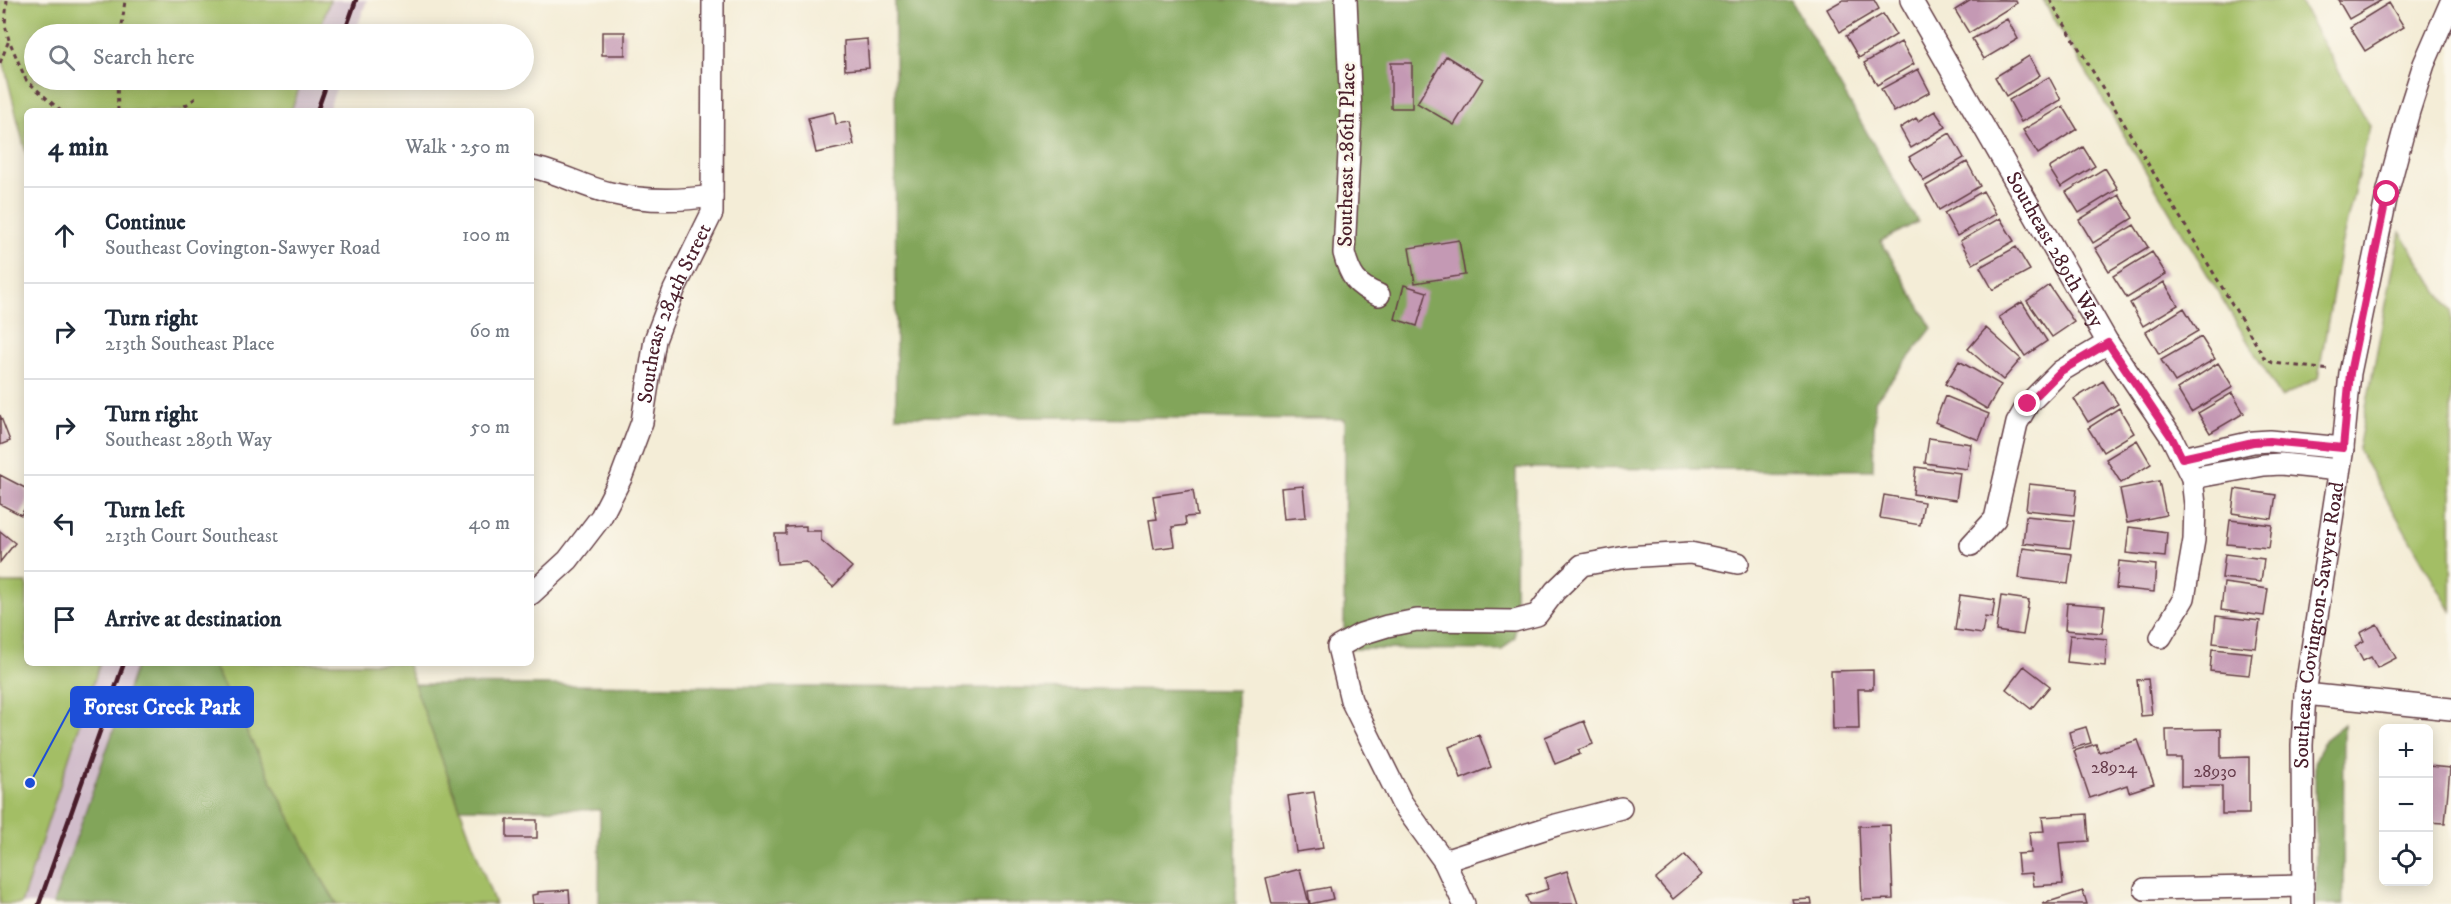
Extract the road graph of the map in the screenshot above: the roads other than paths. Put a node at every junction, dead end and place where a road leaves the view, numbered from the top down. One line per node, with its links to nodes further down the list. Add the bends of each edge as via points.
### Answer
1 (713, 0): 6 (street, Southeast 284th Street)
2 (1346, 0): 7 (street, Southeast 286th Place, via 1351,112 1344,253 1349,272 1364,289)
3 (1911, 0): 8 (street, Southeast 289th Way)
4 (2449, 11): 9 (street, Southeast Covington-Sawyer Road, via 2424,64 2387,194 2350,373)
5 (534, 168): 6 (street, via 610,193 649,199)
6 (712, 196): 15 (street, Southeast 284th Street, via 712,213 674,290 655,340 642,422 621,478 601,517 568,560)
7 (1378, 295)
8 (2108, 343): 10 (street, Southeast 289th Way); 13 (street, via 2061,371 2028,404 2017,423 1995,519)
9 (2343, 448): 10 (street, via 2253,442); 11 (street, Southeast Covington-Sawyer Road)
10 (2182, 458): 12 (street, Southeast 289th Way)
11 (2339, 470): 12 (street, via 2281,464); 17 (street, Southeast Covington-Sawyer Road)
12 (2192, 478): 16 (street, Southeast 289th Way, via 2194,540 2184,598)
13 (1971, 545)
14 (1738, 563): 20 (street, via 1690,553 1626,557 1582,565 1537,615 1514,621 1417,620 1361,634 1338,647 1351,700 1402,803)
15 (534, 591)
16 (2161, 637)
17 (2305, 694): 18 (street); 22 (street, Southeast Covington-Sawyer Road)
18 (2451, 709)
19 (1621, 808): 20 (street)
20 (1444, 861): 23 (street)
21 (2145, 889): 22 (street)
22 (2303, 895)
23 (1464, 904)

